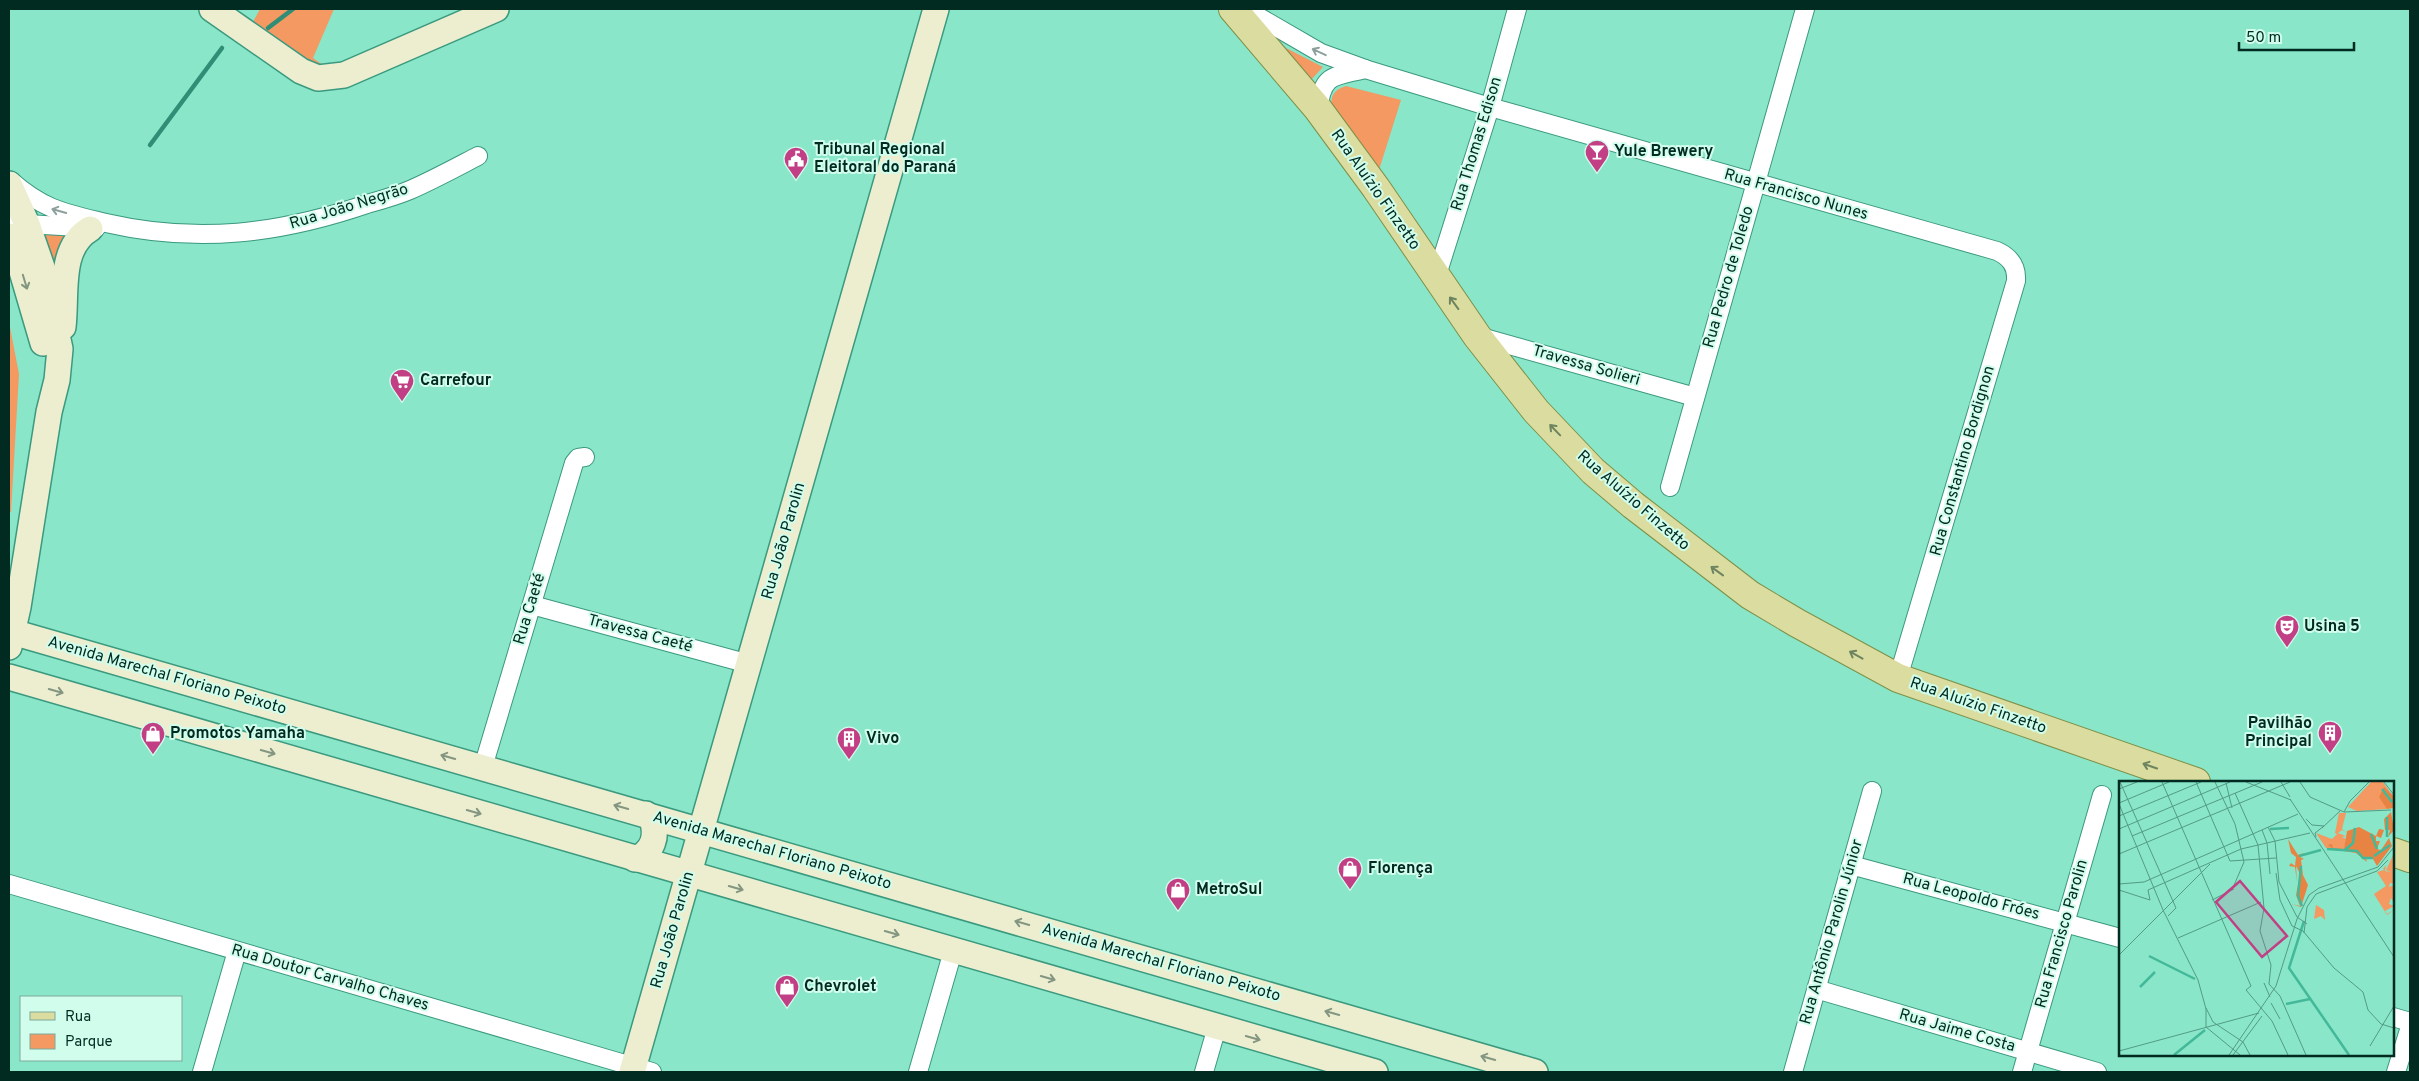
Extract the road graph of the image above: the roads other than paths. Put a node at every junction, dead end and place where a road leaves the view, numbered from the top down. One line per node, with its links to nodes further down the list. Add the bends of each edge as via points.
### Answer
1 (212, 9): 2 (street, via 301,71 318,78 344,75)
2 (496, 9)
3 (936, 9): 28 (street, Rua João Parolin)
4 (1233, 9): 10 (main road, Rua Aluízio Finzetto)
5 (1245, 9): 8 (street, Rua Francisco Nunes, one-way to 5, via 1322,53)
6 (1517, 9): 9 (street, Rua Thomas Edison)
7 (1805, 9): 13 (street, Rua Pedro de Toledo)
8 (1365, 69): 9 (street, Rua Francisco Nunes); 10 (street, via 1332,77 1321,89)
9 (1490, 107): 13 (street, Rua Francisco Nunes); 19 (street, Rua Thomas Edison)
10 (1318, 109): 19 (main road, Rua Aluízio Finzetto)
11 (478, 156): 15 (street, Rua João Negrão, via 409,190 320,220 268,231 217,235)
12 (9, 180): 15 (street, Rua João Negrão, one-way to 12, via 49,208)
13 (1756, 183): 18 (street, Rua Francisco Nunes); 22 (street, Rua Pedro de Toledo)
14 (9, 184): 16 (street)
15 (124, 227): 17 (street, Rua João Negrão)
16 (15, 228): 17 (street, Rua João Negrão); 21 (street, via 43,270); 23 (street, one-way to 23, via 21,268 43,342)
17 (90, 229): 21 (street, via 79,235 68,257)
18 (1997, 251): 30 (street, Rua Constantino Bordignon, via 2013,263 2016,281)
19 (1436, 278): 20 (main road, Rua Aluízio Finzetto, one-way to 19)
20 (1477, 336): 22 (street, Travessa Solieri); 30 (main road, Rua Aluízio Finzetto, one-way to 20, via 1750,595 1633,505 1536,411)
21 (60, 349): 23 (street)
22 (1695, 397): 25 (street, Rua Pedro de Toledo)
23 (49, 412): 27 (street)
24 (584, 457): 26 (street, Rua Caeté, via 574,463)
25 (1670, 487)
26 (532, 605): 28 (street, Travessa Caeté); 31 (street, Rua Caeté)
27 (10, 637): 31 (street, Avenida Marechal Floriano Peixoto, one-way to 27)
28 (749, 664): 36 (street, Rua João Parolin)
29 (9, 678): 39 (street, one-way to 39)
30 (1898, 678): 32 (main road, Rua Aluízio Finzetto, one-way to 30)
31 (483, 767): 35 (street, Avenida Marechal Floriano Peixoto, one-way to 31)
32 (2193, 781)
33 (1872, 791): 40 (street, Rua Antônio Parolin Júnior)
34 (2102, 795): 43 (street, Rua Francisco Parolin)
35 (646, 814): 36 (street, Avenida Marechal Floriano Peixoto); 39 (street, via 652,819 655,837 648,851)
36 (702, 830): 41 (street, Rua João Parolin); 58 (street, Avenida Marechal Floriano Peixoto, one-way to 36)
37 (2394, 852): 38 (main road)
38 (2410, 858)
39 (635, 859): 41 (street)
40 (1851, 865): 43 (street, Rua Leopoldo Fróes); 47 (street, Rua Antônio Parolin Júnior)
41 (689, 874): 46 (street, one-way to 46); 53 (street, Rua João Parolin)
42 (9, 884): 45 (street, Rua Doutor Carvalho Chaves)
43 (2066, 922): 44 (street, Rua Leopoldo Fróes); 52 (street, Rua Francisco Parolin)
44 (2119, 938)
45 (237, 951): 53 (street, Rua Doutor Carvalho Chaves); 54 (street)
46 (953, 951): 50 (street, one-way to 50); 55 (street)
47 (1816, 989): 52 (street, Rua Jaime Costa); 59 (street, Rua Antônio Parolin Júnior)
48 (2394, 1017): 49 (street)
49 (2410, 1022)
50 (1217, 1027): 56 (street); 57 (street, one-way to 57)
51 (2410, 1027): 62 (street)
52 (2028, 1052): 60 (street, Rua Francisco Parolin); 61 (street, Rua Jaime Costa)
53 (640, 1070)
54 (202, 1072)
55 (918, 1072)
56 (1204, 1072)
57 (1375, 1072)
58 (1535, 1072)
59 (1793, 1072)
60 (2022, 1072)
61 (2097, 1072)
62 (2396, 1072)

